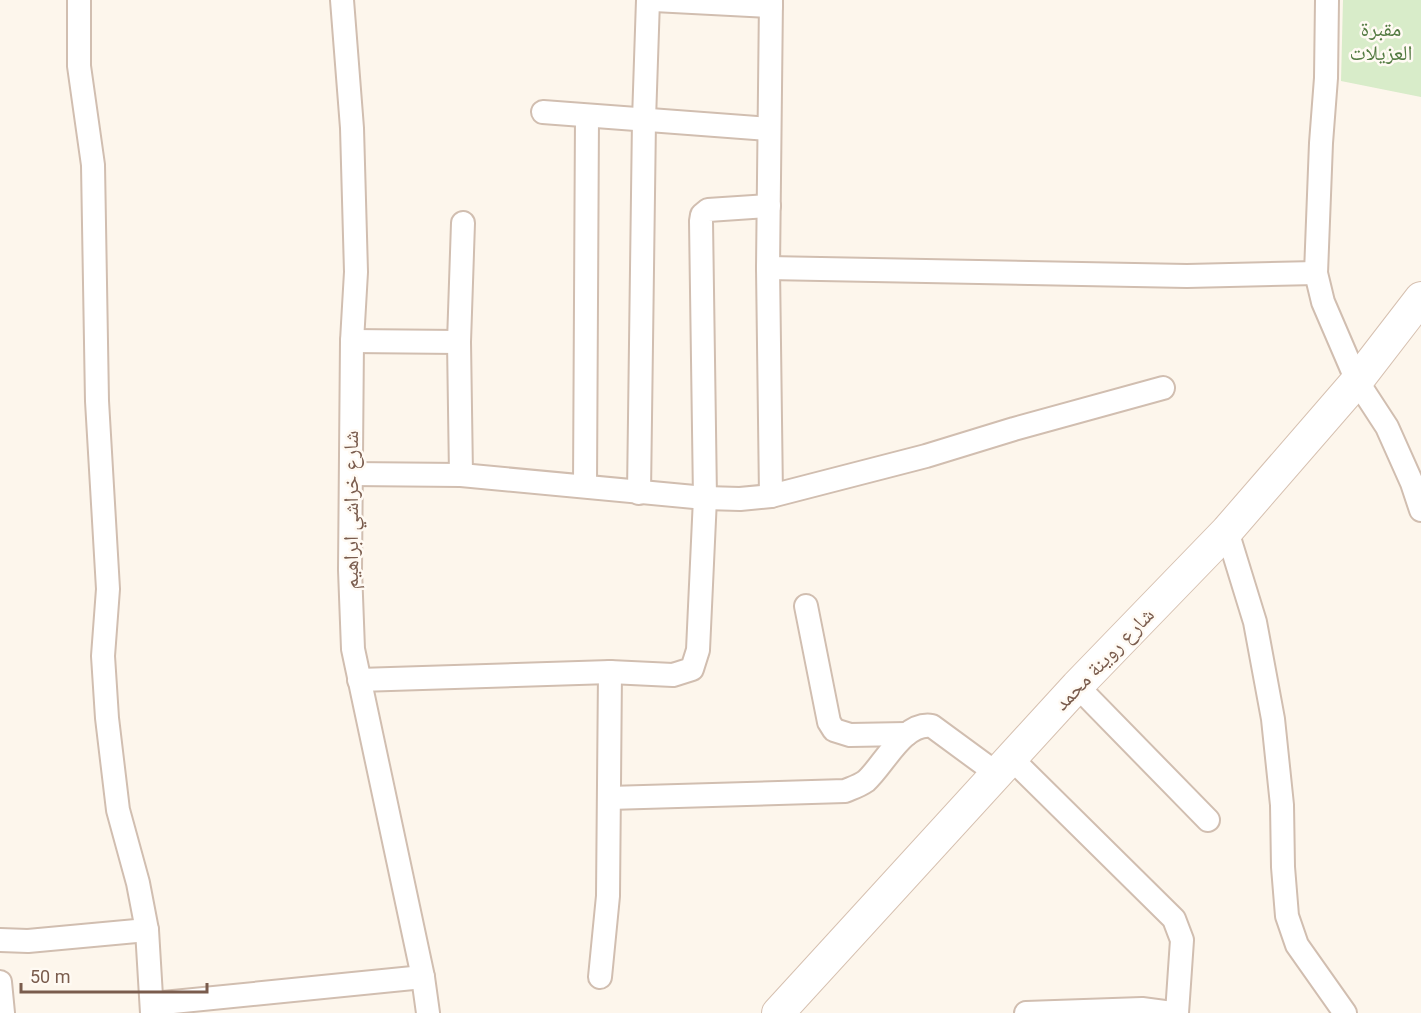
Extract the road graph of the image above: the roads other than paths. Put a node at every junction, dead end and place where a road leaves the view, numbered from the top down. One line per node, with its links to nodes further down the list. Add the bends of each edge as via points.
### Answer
1 (80, 0): 36 (street, via 79,66 93,165 97,401 108,589 102,656 118,810)
2 (342, 0): 16 (street, شارع خراشي ابراهيم, via 352,128 356,272)
3 (648, 0): 9 (street)
4 (654, 0): 6 (street)
5 (1327, 0): 14 (street)
6 (771, 3): 10 (street)
7 (543, 112): 8 (street)
8 (587, 116): 9 (street); 22 (street)
9 (644, 120): 10 (street); 23 (street)
10 (769, 129): 11 (street)
11 (769, 206): 13 (street); 25 (street, via 708,210 702,215)
12 (463, 223): 17 (street)
13 (768, 268): 14 (street, via 1187,276); 24 (street)
14 (1316, 273): 18 (street, via 1323,302)
15 (1421, 298): 18 (main road, شارع روينة محمد)
16 (352, 341): 17 (street); 20 (street, شارع خراشي ابراهيم)
17 (459, 342): 21 (street)
18 (1356, 381): 26 (street, via 1387,427); 27 (main road, شارع روينة محمد)
19 (1163, 388): 24 (street)
20 (351, 474): 21 (street); 30 (street, شارع خراشي ابراهيم, via 353,649)
21 (460, 475): 22 (street)
22 (585, 486): 23 (street)
23 (639, 492): 25 (street)
24 (771, 496): 25 (street)
25 (705, 498): 29 (street, via 699,650 692,669 672,675)
26 (1421, 510)
27 (1227, 531): 31 (main road, شارع روينة محمد); 48 (street, via 1255,622 1271,708 1282,805 1287,916 1297,945)
28 (806, 606): 32 (street, via 829,722 834,730 849,735)
29 (610, 672): 30 (street); 34 (street)
30 (359, 680): 38 (street, شارع خراشي ابراهيم)
31 (1077, 686): 33 (main road, شارع روينة محمد); 35 (street)
32 (907, 734): 33 (street, via 917,727 932,726); 34 (street, via 867,780 845,791)
33 (1004, 765): 44 (main road, شارع روينة محمد); 47 (street, via 1174,919 1182,940)
34 (609, 798): 39 (street, via 608,896)
35 (1208, 820)
36 (147, 930): 37 (street); 41 (street)
37 (0, 940)
38 (423, 977): 41 (street); 43 (street, شارع خراشي ابراهيم)
39 (600, 977)
40 (0, 982): 42 (street)
41 (152, 1008)
42 (3, 1013)
43 (428, 1013)
44 (778, 1013)
45 (1026, 1013): 46 (street, via 1120,1009)
46 (1172, 1013)
47 (1177, 1013)
48 (1345, 1013)

